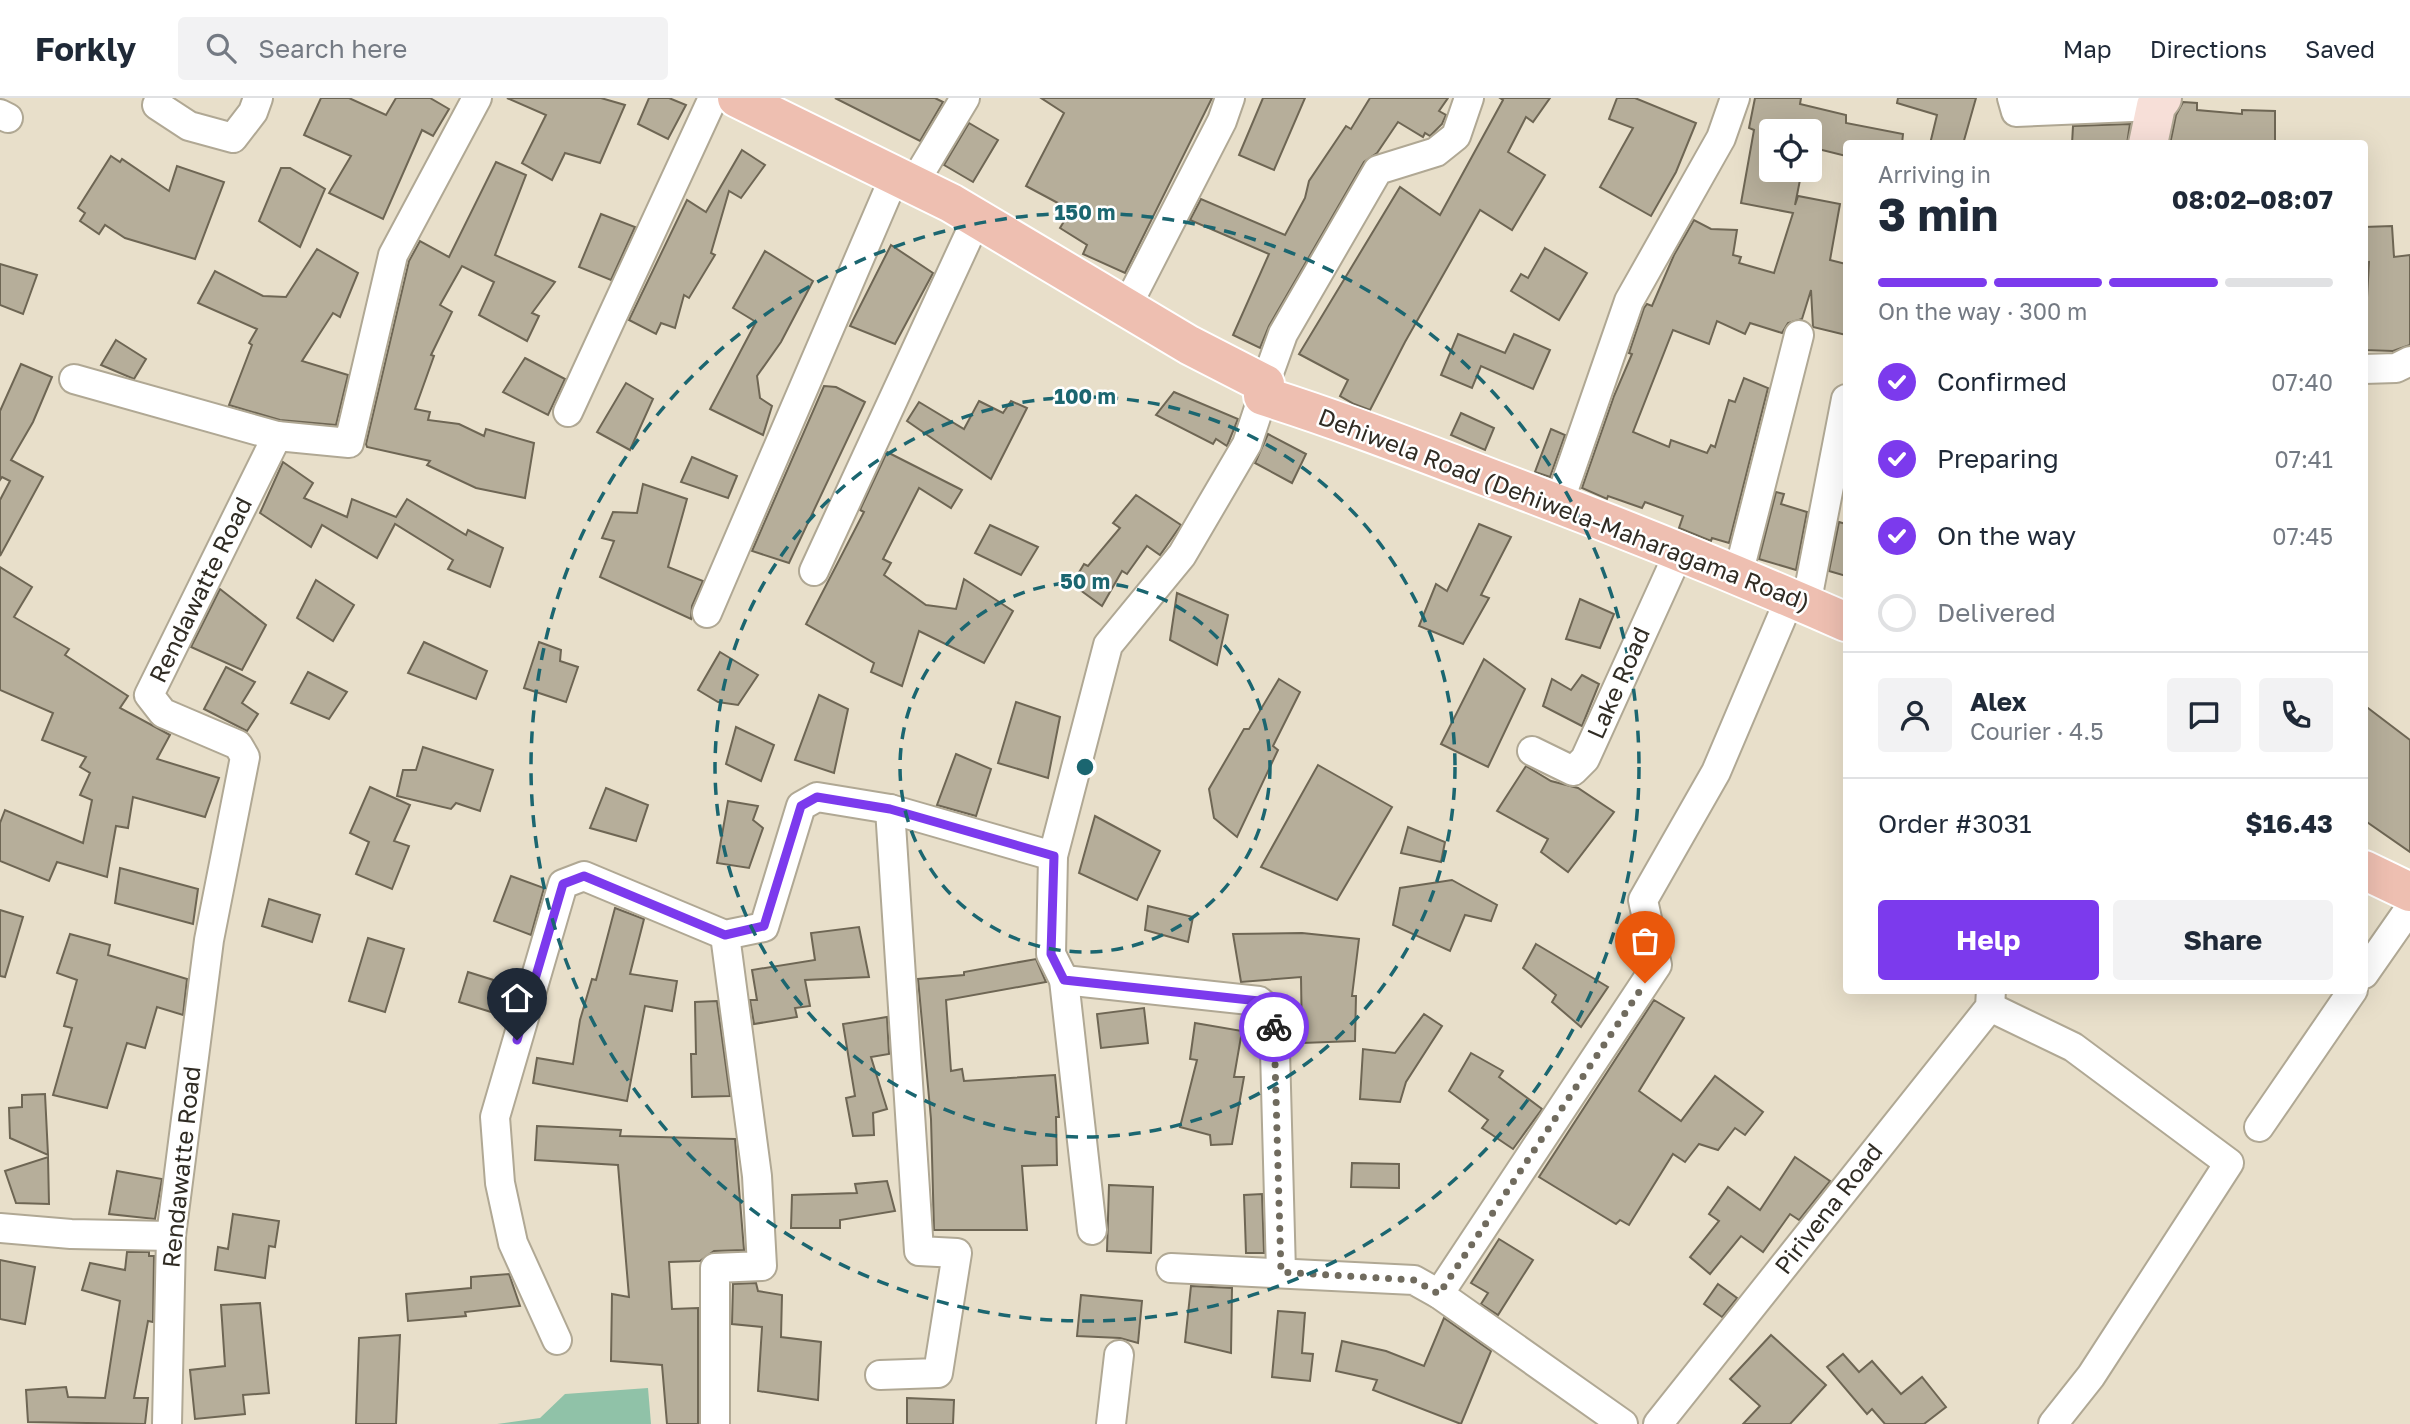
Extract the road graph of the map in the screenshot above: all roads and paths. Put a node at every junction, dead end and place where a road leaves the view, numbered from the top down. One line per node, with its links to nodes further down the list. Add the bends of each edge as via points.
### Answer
1 (258, 98): 11 (street, via 233,138 188,127)
2 (477, 98): 23 (street, via 393,254 349,443)
3 (713, 98): 21 (street)
4 (737, 98): 13 (main road, Dehiwela Road (Dehiwela-Maharagama Road))
5 (965, 98): 13 (street)
6 (1230, 98): 15 (street)
7 (1469, 98): 20 (street, via 1456,136 1436,152 1378,170 1283,334)
8 (1735, 98): 24 (street, via 1721,138 1629,301)
9 (2012, 98): 10 (street, via 2016,112)
10 (2159, 102): 12 (street)
11 (157, 106)
12 (2148, 140)
13 (905, 178): 14 (main road, Dehiwela Road (Dehiwela-Maharagama Road)); 29 (street)
14 (977, 218): 15 (main road, Dehiwela Road (Dehiwela-Maharagama Road)); 26 (street)
15 (1127, 306): 20 (main road, Dehiwela Road (Dehiwela-Maharagama Road))
16 (1799, 335): 27 (street)
17 (2410, 361): 18 (street, via 2396,368)
18 (2368, 369)
19 (74, 379): 23 (street)
20 (1264, 390): 24 (main road, Dehiwela Road (Dehiwela-Maharagama Road)); 33 (street, via 1247,444 1182,555 1108,645)
21 (568, 412)
22 (1843, 412): 28 (street)
23 (276, 436): 45 (street, Rendawatte Road, via 149,695 163,713 238,745 245,757 209,940)
24 (1559, 503): 25 (main road, Dehiwela Road (Dehiwela-Maharagama Road))
25 (1680, 550): 27 (main road, Dehiwela Road (Dehiwela-Maharagama Road)); 31 (street, Lake Road, via 1585,760 1573,771)
26 (814, 571)
27 (1738, 575): 28 (main road, Dehiwela Road (Dehiwela-Maharagama Road))
28 (1798, 601): 30 (main road, Dehiwela Road (Dehiwela-Maharagama Road)); 48 (street, via 1716,772 1643,900 1657,965)
29 (707, 613)
30 (1843, 621)
31 (1532, 751)
32 (890, 809): 33 (street); 37 (street, via 817,797 801,806 764,926); 51 (street, via 919,1251 957,1253 938,1373)
33 (1054, 856): 39 (street, via 1051,954)
34 (2368, 872): 35 (main road)
35 (2410, 892)
36 (2410, 908): 38 (street)
37 (725, 935): 49 (street, via 584,876 563,884 495,1117 500,1183 513,1243); 53 (street, via 757,1177 762,1266 716,1268)
38 (2368, 968)
39 (1064, 980): 44 (street); 47 (street, via 1259,1001 1274,1014)
40 (2350, 994): 42 (street)
41 (1990, 999): 56 (street, Pirivena Road); 57 (street, via 2073,1047 2229,1163 2091,1376)
42 (2259, 1127)
43 (0, 1228): 45 (street)
44 (1092, 1230)
45 (171, 1236): 52 (street, Rendawatte Road)
46 (1171, 1268): 47 (street)
47 (1281, 1272): 48 (street, via 1414,1280)
48 (1439, 1294): 55 (street)
49 (557, 1340)
50 (1118, 1355): 54 (street)
51 (880, 1375)
52 (167, 1424)
53 (715, 1424)
54 (1111, 1424)
55 (1623, 1424)
56 (1658, 1424)
57 (2053, 1424)

